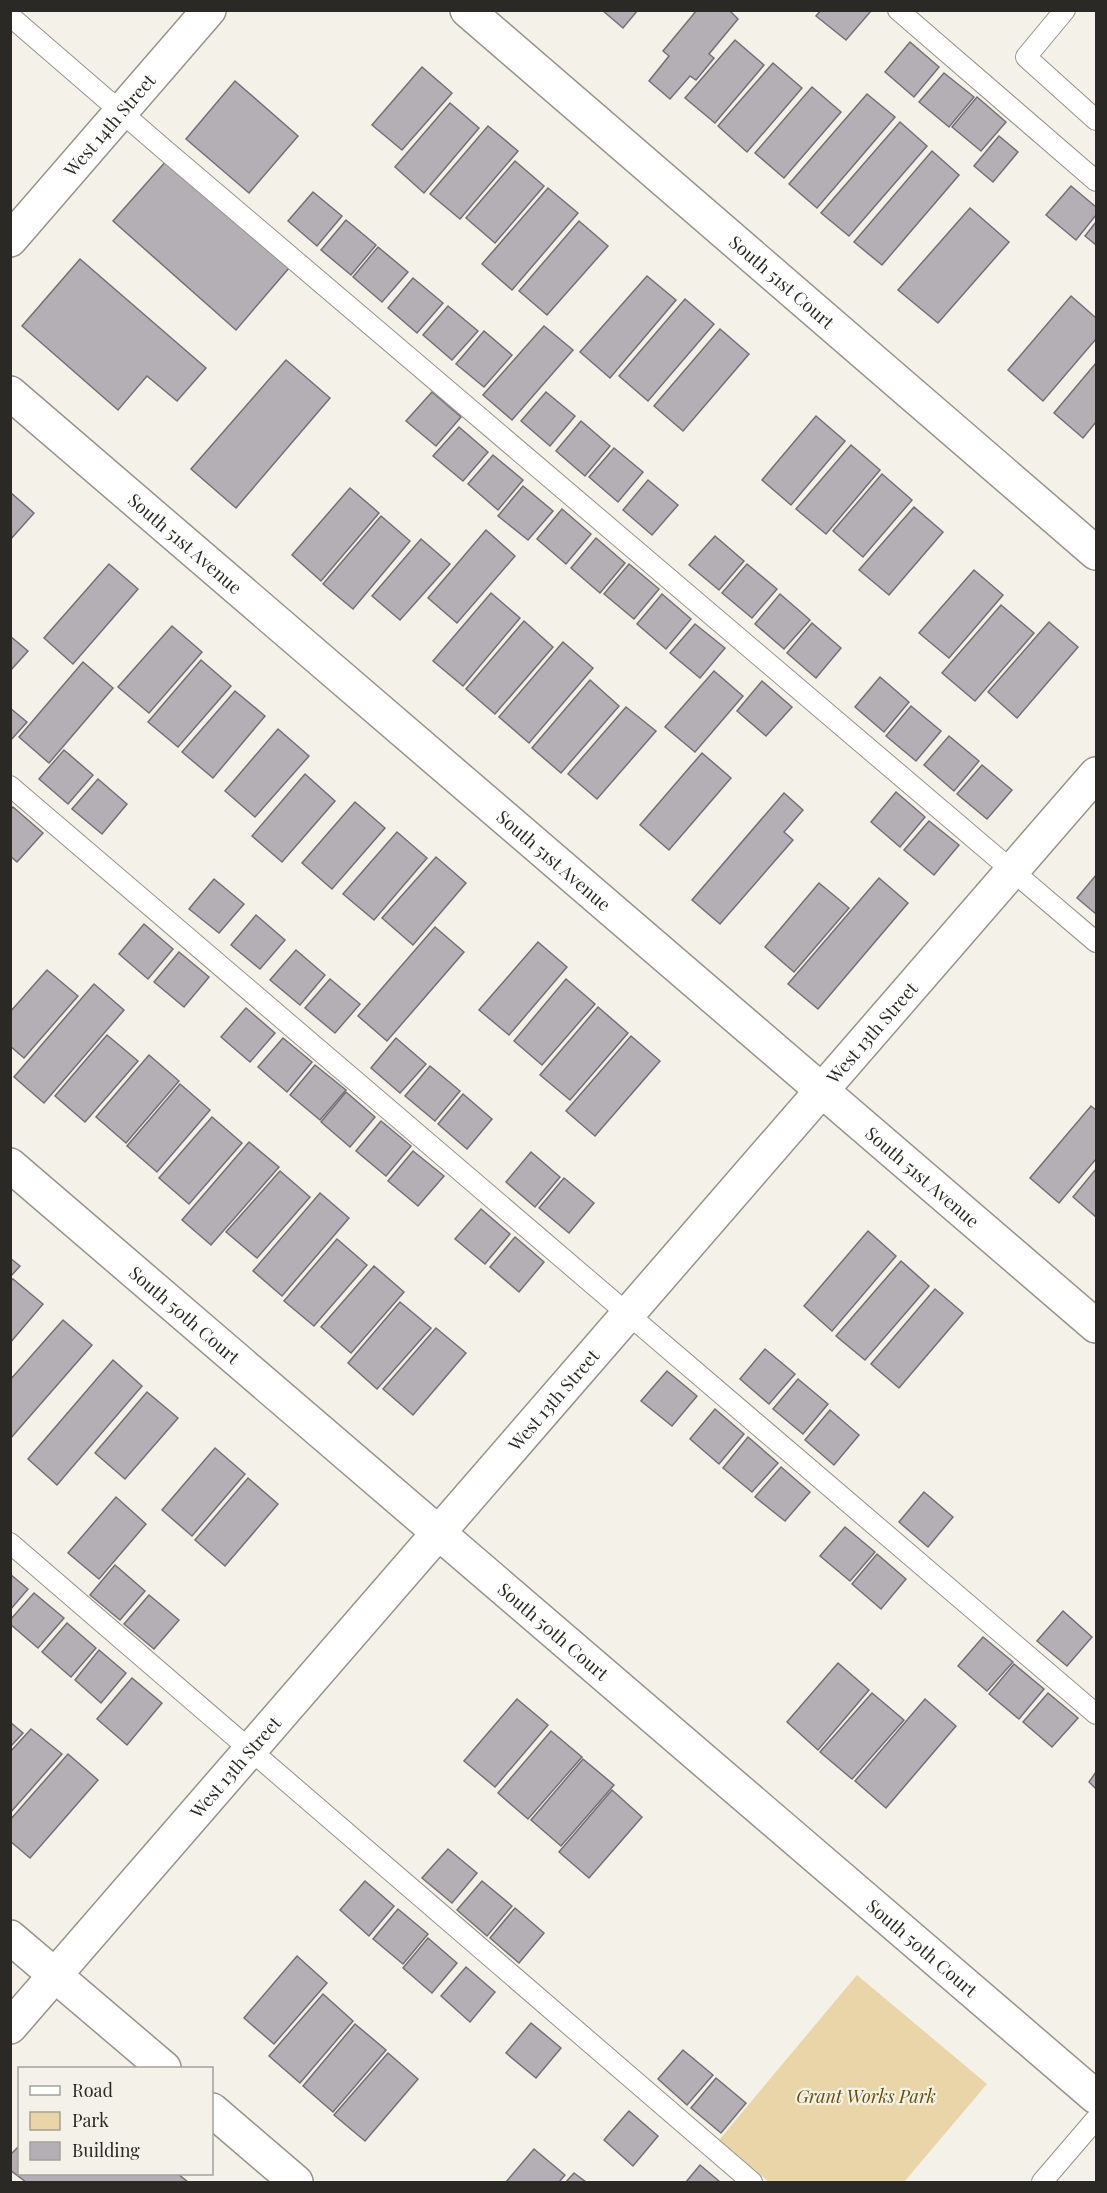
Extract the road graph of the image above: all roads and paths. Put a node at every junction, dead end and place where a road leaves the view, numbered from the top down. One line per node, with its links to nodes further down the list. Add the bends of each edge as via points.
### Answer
1 (209, 10): 6 (street, West 14th Street)
2 (467, 10): 11 (street, South 51st Court)
3 (898, 10): 8 (lane)
4 (1065, 10): 7 (lane, via 1026,57)
5 (10, 16): 6 (lane)
6 (121, 112): 9 (street, West 14th Street); 14 (lane)
7 (1096, 120)
8 (1096, 181)
9 (10, 240)
10 (10, 393): 16 (street, South 51st Avenue)
11 (1096, 553)
12 (1096, 774): 14 (street, West 13th Street)
13 (10, 786): 18 (lane)
14 (1013, 870): 15 (lane); 16 (street, West 13th Street)
15 (1096, 942)
16 (822, 1091): 18 (street, West 13th Street); 19 (street, South 51st Avenue)
17 (10, 1166): 20 (street, South 50th Court)
18 (629, 1314): 20 (street, West 13th Street); 22 (lane)
19 (1096, 1326)
20 (439, 1533): 23 (street, West 13th Street); 28 (street, South 50th Court)
21 (10, 1543): 23 (lane)
22 (1096, 1714)
23 (252, 1749): 25 (street, West 13th Street); 32 (lane)
24 (10, 1937): 25 (street)
25 (56, 1976): 26 (street, West 13th Street); 27 (street)
26 (10, 2027)
27 (163, 2067)
28 (1096, 2097)
29 (213, 2111): 31 (street)
30 (1096, 2119): 33 (lane)
31 (296, 2182)
32 (752, 2182)
33 (1042, 2182)

